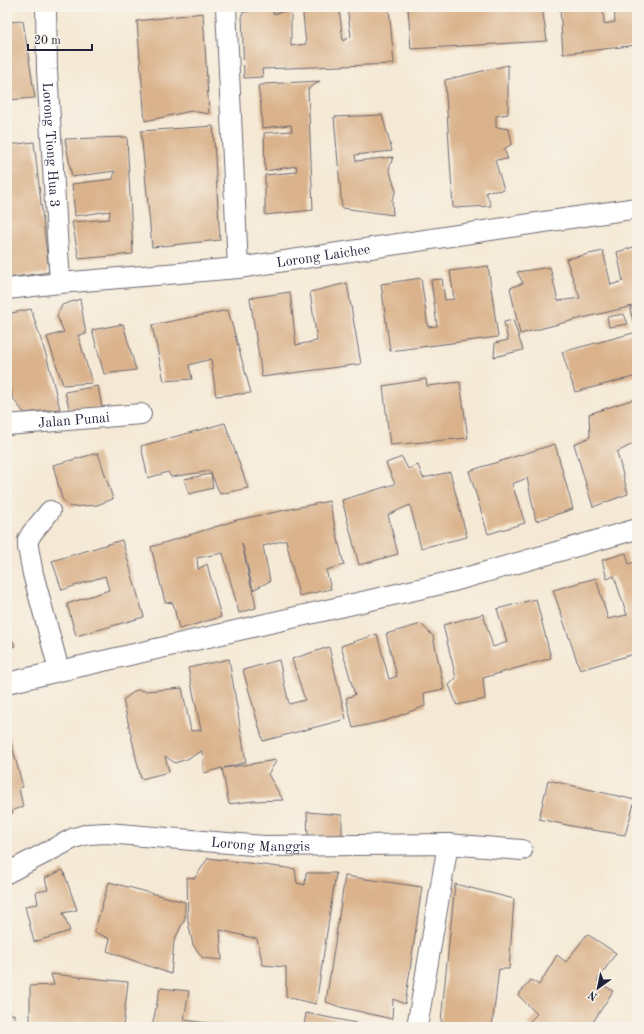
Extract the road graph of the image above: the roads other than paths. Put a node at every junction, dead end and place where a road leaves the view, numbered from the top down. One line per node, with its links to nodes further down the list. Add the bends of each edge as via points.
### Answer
1 (46, 7): 5 (street, Lorong Tiong Hua 3, via 47,70)
2 (226, 7): 4 (street)
3 (637, 208): 4 (street, Lorong Laichee)
4 (238, 268): 5 (street, Lorong Laichee)
5 (60, 283): 6 (street, Lorong Laichee)
6 (7, 289)
7 (141, 414): 8 (street, Jalan Punai)
8 (7, 425)
9 (50, 511): 11 (street, via 32,533 28,547)
10 (637, 529): 11 (street, via 454,581)
11 (59, 670): 12 (street)
12 (7, 683)
13 (448, 844): 14 (street, Lorong Manggis); 15 (street, Lorong Manggis, via 265,846 107,833 88,834 74,838); 16 (street)
14 (522, 850)
15 (7, 873)
16 (418, 1021)

